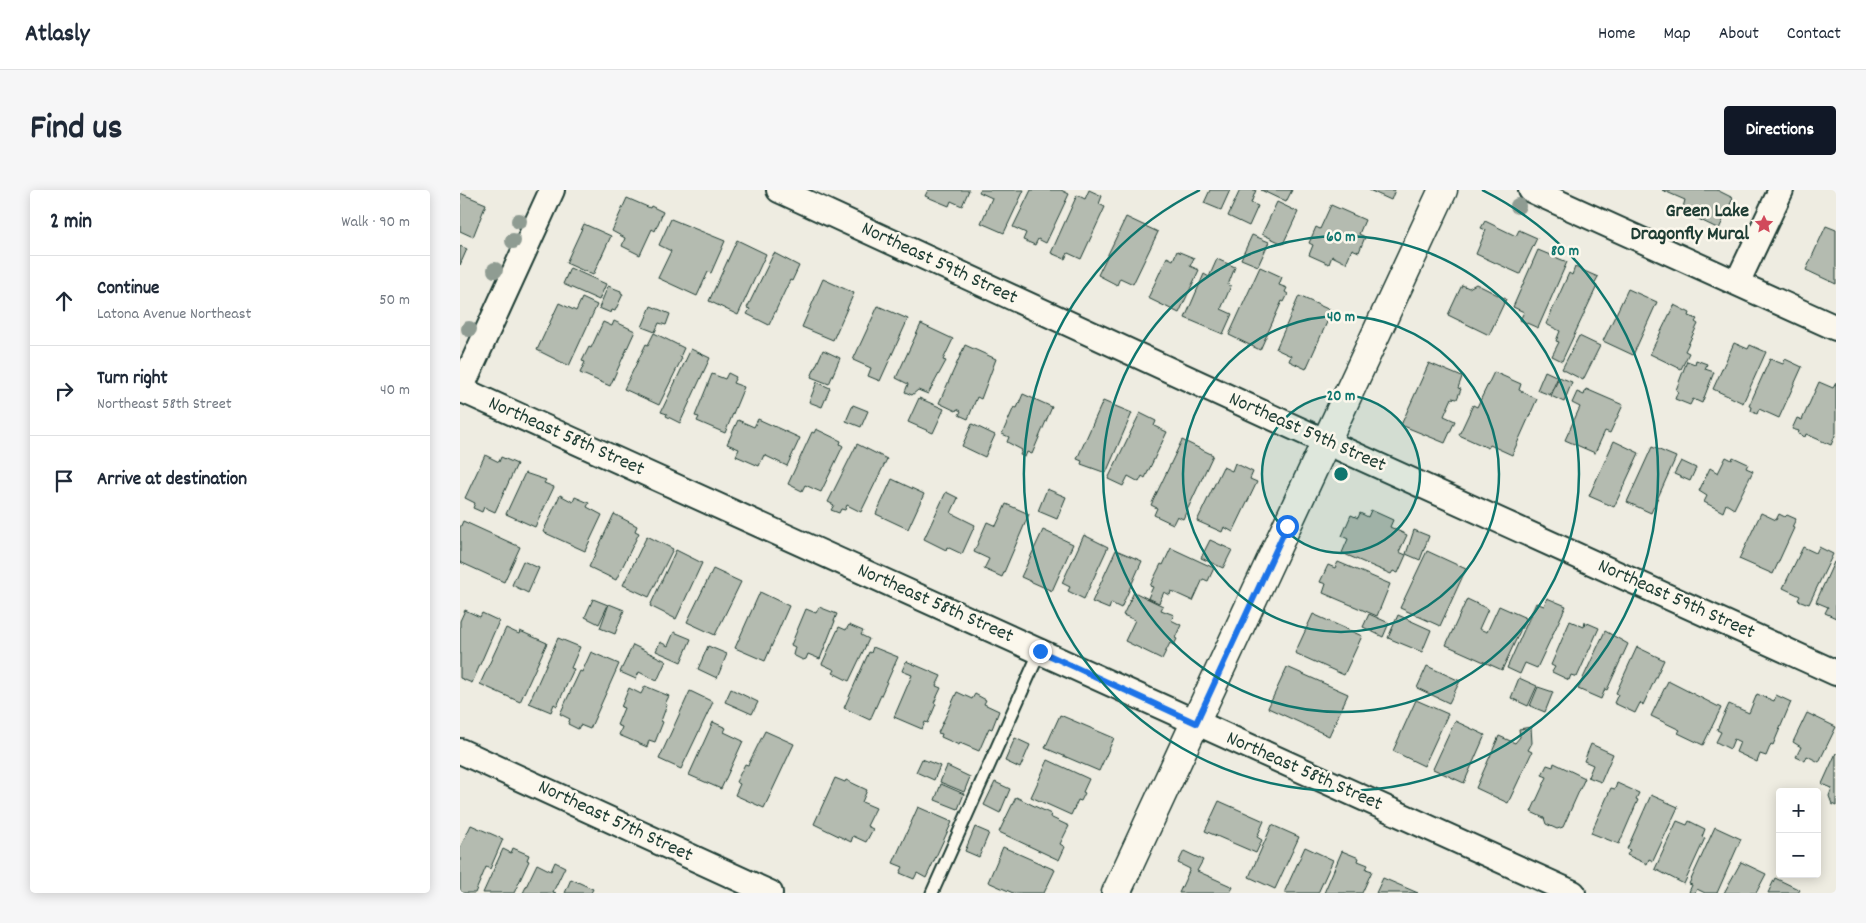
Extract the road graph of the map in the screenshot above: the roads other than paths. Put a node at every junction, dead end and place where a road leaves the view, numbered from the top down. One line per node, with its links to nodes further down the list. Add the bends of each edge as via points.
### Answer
1 (552, 190): 8 (street)
2 (779, 190): 9 (street, Northeast 59th Street)
3 (1443, 190): 9 (street)
4 (1532, 190): 6 (street)
5 (1781, 190): 6 (street)
6 (1737, 283): 7 (street)
7 (1836, 328)
8 (460, 390): 10 (street, Northeast 58th Street)
9 (1326, 441): 11 (street, Northeast 59th Street); 12 (street)
10 (1040, 651): 12 (street, Northeast 58th Street); 15 (lane)
11 (1836, 673)
12 (1196, 723): 16 (street); 17 (street, Northeast 58th Street)
13 (460, 751): 14 (street, Northeast 57th Street)
14 (770, 893)
15 (932, 893)
16 (1116, 893)
17 (1573, 893)

